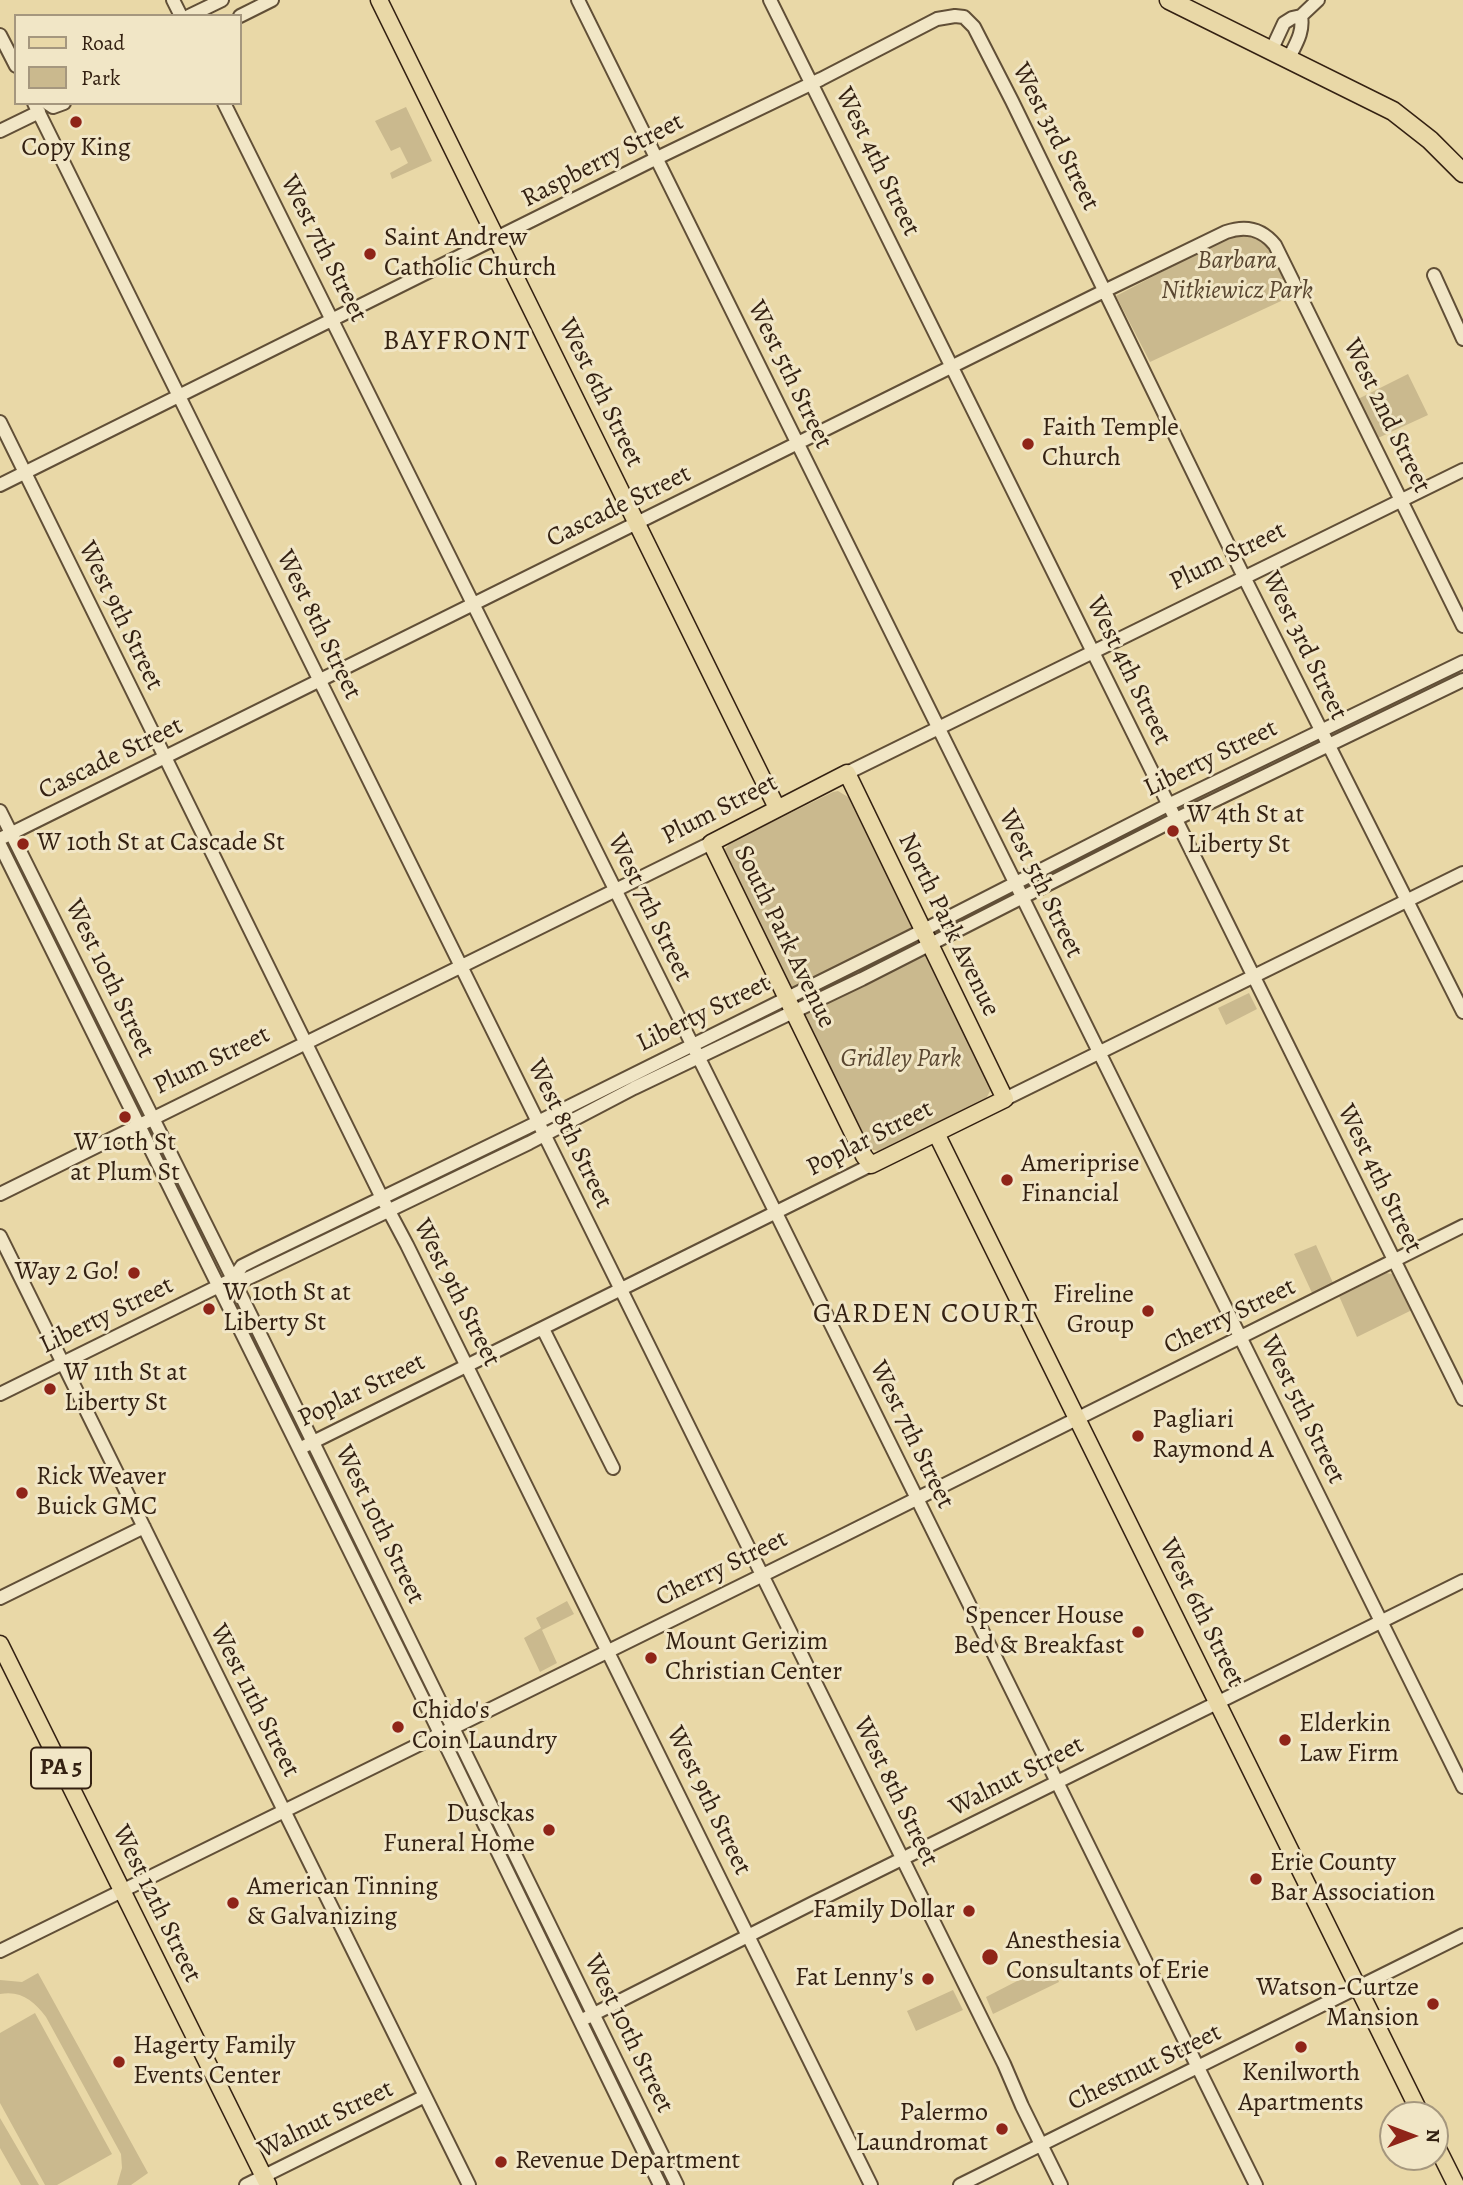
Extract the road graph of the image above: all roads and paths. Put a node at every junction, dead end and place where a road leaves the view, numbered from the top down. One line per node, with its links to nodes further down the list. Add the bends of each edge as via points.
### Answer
1 (222, 0): 8 (street)
2 (272, 0): 9 (street)
3 (379, 0): 24 (main road, West 6th Street)
4 (578, 0): 21 (street, West 5th Street)
5 (770, 0): 16 (street, West 4th Street)
6 (1169, 0): 13 (highway)
7 (1318, 0): 10 (street)
8 (193, 14)
9 (242, 15)
10 (1301, 16): 13 (street, via 1284,23); 14 (street, via 1301,34)
11 (964, 17): 16 (street, Raspberry Street, via 937,19); 26 (street, West 3rd Street, via 979,36)
12 (0, 34): 15 (street)
13 (1271, 51): 14 (highway)
14 (1288, 60): 22 (highway, via 1392,111)
15 (14, 62)
16 (812, 83): 21 (street, Raspberry Street); 29 (street, West 4th Street)
17 (38, 105): 18 (street); 20 (street); 30 (street, West 8th Street)
18 (58, 105)
19 (225, 105): 27 (street, West 7th Street)
20 (0, 131)
21 (657, 158): 24 (street, Raspberry Street); 32 (street, West 5th Street)
22 (1463, 173)
23 (1262, 231): 26 (street, Cascade Street, via 1226,232); 36 (street, West 2nd Street, via 1275,245)
24 (498, 239): 27 (street, Raspberry Street); 37 (main road, West 6th Street)
25 (1434, 275): 28 (street)
26 (1106, 290): 29 (street, Cascade Street); 38 (street, West 3rd Street)
27 (334, 320): 30 (street, Raspberry Street); 39 (street, West 7th Street)
28 (1463, 339)
29 (953, 368): 32 (street, Cascade Street); 41 (street, West 4th Street)
30 (179, 396): 34 (street, Raspberry Street); 44 (street, West 8th Street)
31 (0, 422): 34 (street, West 9th Street)
32 (798, 444): 37 (street, Cascade Street); 45 (street, West 5th Street)
33 (1463, 470): 36 (street, Plum Street)
34 (25, 473): 35 (street, Raspberry Street); 48 (street, West 9th Street)
35 (0, 485)
36 (1402, 500): 38 (street, Plum Street); 40 (street, West 2nd Street)
37 (638, 524): 39 (street, Cascade Street); 51 (main road, West 6th Street)
38 (1244, 577): 41 (street, Plum Street); 46 (street, West 3rd Street)
39 (474, 605): 44 (street, Cascade Street); 59 (street, West 7th Street)
40 (1463, 626)
41 (1095, 651): 45 (street, Plum Street); 50 (street, West 4th Street)
42 (1463, 662): 46 (street, Liberty Street)
43 (1463, 680): 47 (street, Liberty Street)
44 (320, 681): 48 (street, Cascade Street); 63 (street, West 8th Street)
45 (940, 728): 49 (street, Plum Street); 58 (street, West 5th Street)
46 (1321, 731): 47 (street, West 3rd Street); 50 (street, Liberty Street)
47 (1328, 745): 53 (street, Liberty Street); 61 (street, West 3rd Street)
48 (164, 758): 54 (street, Cascade Street); 69 (street, West 9th Street)
49 (847, 773): 51 (main road, Plum Street); 62 (main road, North Park Avenue)
50 (1168, 805): 53 (street, West 4th Street); 58 (street, Liberty Street)
51 (777, 808): 55 (main road, Plum Street)
52 (0, 811): 54 (street, West 10th Street)
53 (1174, 820): 60 (street, Liberty Street); 65 (street, West 4th Street)
54 (6, 836): 64 (street, West 10th Street)
55 (711, 843): 59 (street, Plum Street); 67 (main road, South Park Avenue)
56 (0, 845): 66 (street, West 10th Street)
57 (1463, 873): 61 (street, Poplar Street)
58 (1013, 883): 60 (street, West 5th Street); 62 (street, Liberty Street)
59 (614, 890): 63 (street, Plum Street); 70 (street, West 7th Street)
60 (1021, 897): 62 (street, Liberty Street); 71 (street, West 5th Street)
61 (1408, 900): 65 (street, Poplar Street); 68 (street, West 3rd Street)
62 (926, 937): 67 (street, Liberty Street); 73 (main road, North Park Avenue)
63 (461, 965): 69 (street, Plum Street); 75 (street, West 8th Street)
64 (82, 977): 66 (street); 74 (street, West 10th Street)
65 (1254, 977): 71 (street, Poplar Street); 85 (street, West 4th Street)
66 (69, 984): 76 (street, West 10th Street)
67 (790, 1005): 70 (street, Liberty Street); 72 (street, Liberty Street); 79 (main road, South Park Avenue)
68 (1463, 1012)
69 (306, 1042): 74 (street, Plum Street); 81 (street, West 9th Street)
70 (692, 1045): 72 (street, West 7th Street); 75 (street, Liberty Street)
71 (1100, 1053): 73 (street, Poplar Street); 90 (street, West 5th Street)
72 (699, 1058): 78 (street, Liberty Street); 82 (street, West 7th Street)
73 (1005, 1098): 77 (main road, Poplar Street)
74 (153, 1118): 76 (street, Plum Street); 86 (street, West 10th Street)
75 (538, 1122): 78 (street, West 8th Street); 81 (street, Liberty Street)
76 (139, 1125): 80 (street, Plum Street); 87 (street, West 10th Street)
77 (936, 1133): 79 (main road, Poplar Street); 95 (main road, West 6th Street)
78 (544, 1135): 81 (street, Liberty Street); 88 (street, West 8th Street)
79 (871, 1165): 82 (street, Poplar Street)
80 (0, 1194)
81 (385, 1203): 86 (street, Liberty Street, via 242,1266); 92 (street, West 9th Street)
82 (776, 1213): 88 (street, Poplar Street); 99 (street, West 7th Street)
83 (1463, 1226): 85 (street, Cherry Street)
84 (0, 1237): 91 (street, West 11th Street)
85 (1395, 1261): 90 (street, Cherry Street); 94 (street, West 4th Street)
86 (233, 1279): 87 (street, Liberty Street); 96 (street, West 10th Street)
87 (218, 1287): 91 (street, Liberty Street); 97 (street, West 10th Street)
88 (621, 1290): 89 (street, Poplar Street); 101 (street, West 8th Street)
89 (543, 1329): 92 (street, Poplar Street); 98 (street)
90 (1240, 1338): 95 (street, Cherry Street); 106 (street, West 5th Street)
91 (63, 1363): 93 (street, Liberty Street); 100 (street, West 11th Street)
92 (468, 1367): 96 (street, Poplar Street); 108 (street, West 9th Street)
93 (0, 1394)
94 (1463, 1399)
95 (1077, 1418): 99 (street, Cherry Street); 109 (main road, West 6th Street)
96 (313, 1443): 97 (street, Poplar Street); 103 (street, West 10th Street)
97 (299, 1450): 104 (street, West 10th Street)
98 (613, 1468)
99 (917, 1499): 101 (street, Cherry Street); 112 (street, West 7th Street)
100 (144, 1527): 105 (street); 114 (street, West 11th Street)
101 (763, 1575): 108 (street, Cherry Street); 115 (street, West 8th Street)
102 (1463, 1581): 106 (street, Walnut Street)
103 (383, 1586): 104 (street); 110 (street, West 10th Street)
104 (370, 1592): 111 (street, West 10th Street)
105 (0, 1598)
106 (1382, 1622): 109 (street, Walnut Street); 113 (street, West 5th Street)
107 (0, 1644): 118 (main road, West 12th Street / PA 5)
108 (608, 1650): 110 (street, Cherry Street); 119 (street, West 9th Street)
109 (1217, 1702): 112 (street, Walnut Street); 122 (main road, West 6th Street)
110 (452, 1727): 111 (street, Cherry Street); 116 (street, West 10th Street)
111 (440, 1733): 114 (street, Cherry Street); 117 (street, West 10th Street)
112 (1057, 1782): 115 (street, Walnut Street); 125 (street, West 7th Street)
113 (1463, 1787)
114 (285, 1811): 118 (street, Cherry Street); 126 (street, West 11th Street)
115 (902, 1859): 119 (street, Walnut Street); 128 (street, West 8th Street)
116 (522, 1870): 117 (street); 123 (street, West 10th Street)
117 (510, 1877): 124 (street, West 10th Street)
118 (122, 1891): 121 (street, Cherry Street); 131 (main road, West 12th Street / PA 5)
119 (749, 1936): 123 (street, Walnut Street); 136 (street, West 9th Street)
120 (1463, 1936): 122 (street, Chestnut Street)
121 (0, 1951)
122 (1358, 1987): 125 (street, Chestnut Street); 127 (main road, West 6th Street)
123 (592, 2015): 124 (street, Walnut Street); 129 (street, West 10th Street)
124 (580, 2021): 130 (street, West 10th Street)
125 (1197, 2067): 128 (street, Chestnut Street); 139 (street, West 7th Street)
126 (425, 2096): 131 (street, Walnut Street); 133 (street, West 11th Street)
127 (1414, 2101)
128 (1041, 2145): 137 (street, Chestnut Street); 138 (street, West 8th Street)
129 (663, 2157): 130 (street); 135 (street, West 10th Street)
130 (649, 2164): 134 (street, West 10th Street)
131 (266, 2181): 132 (street, Walnut Street)
132 (246, 2185)
133 (469, 2185)
134 (660, 2185)
135 (677, 2185)
136 (871, 2185)
137 (960, 2185)
138 (1061, 2185)
139 (1256, 2185)

